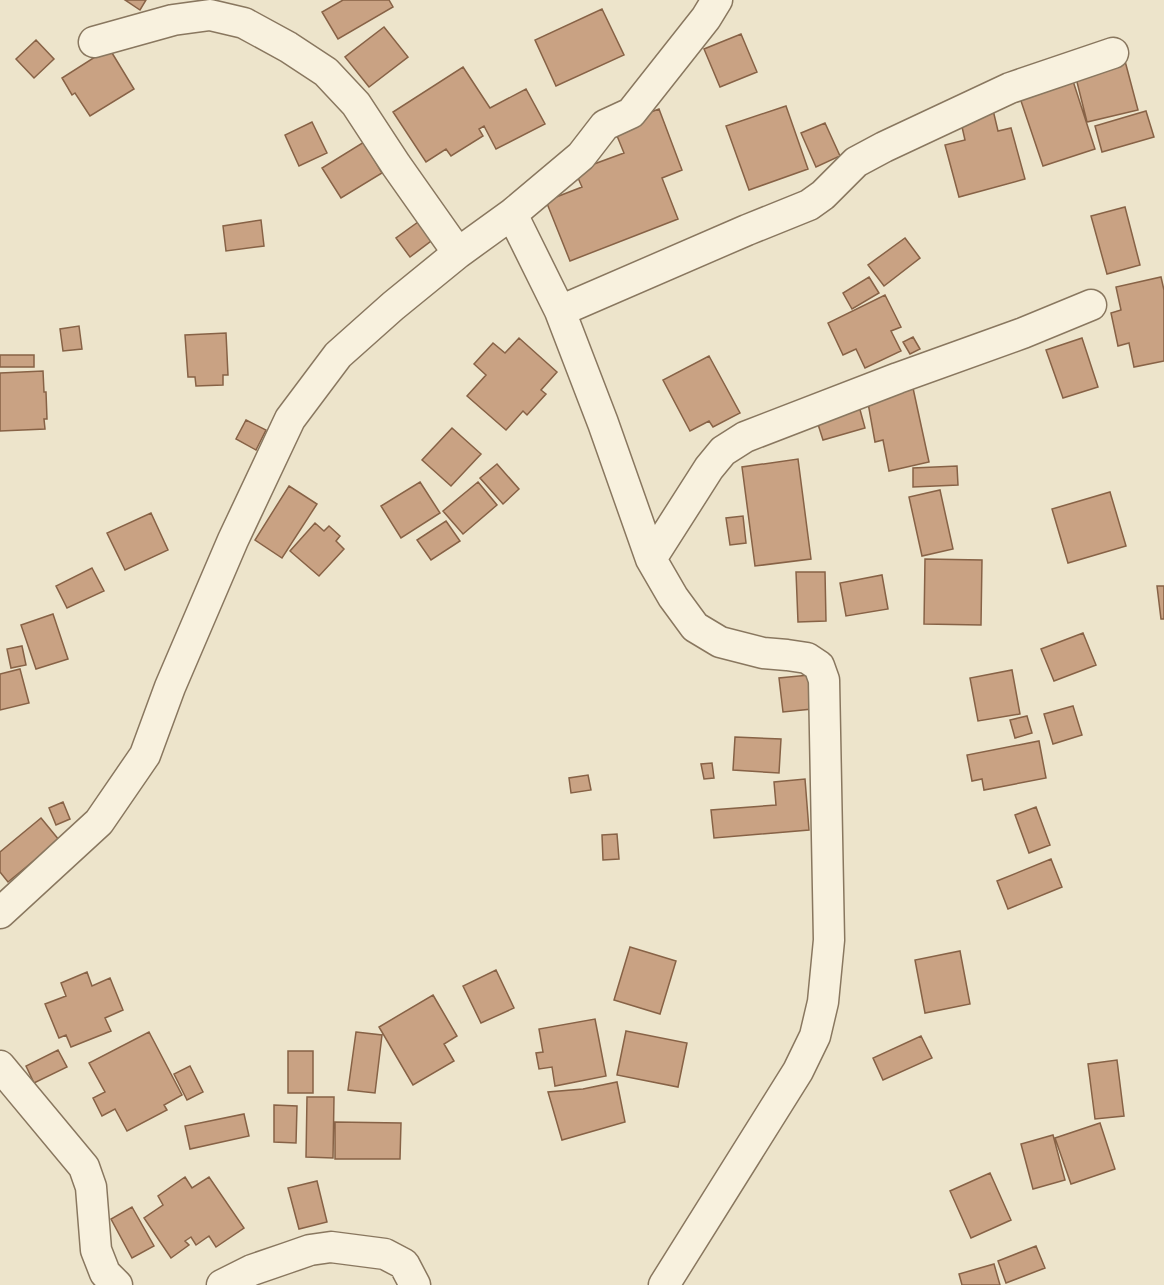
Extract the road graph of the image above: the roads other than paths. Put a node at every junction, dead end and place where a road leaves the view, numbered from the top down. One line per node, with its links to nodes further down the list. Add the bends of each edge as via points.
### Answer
1 (717, 0): 4 (street, via 631,113 605,125 581,156)
2 (94, 42): 5 (street, via 173,20 210,15 244,23 288,47 326,72 357,104)
3 (1113, 53): 7 (street, via 1010,88 856,162 809,205)
4 (512, 214): 5 (street); 7 (street)
5 (458, 253): 9 (street, via 338,355 290,419 233,540 145,755 99,822)
6 (1090, 305): 8 (street, via 745,437 723,451 709,468)
7 (560, 311): 8 (street)
8 (651, 560): 14 (street, via 695,627 720,642 763,653 807,658 819,666 824,680 829,928 823,1002 815,1036 798,1071)
9 (0, 913)
10 (0, 1066): 11 (street, via 84,1167 91,1187 96,1250 105,1273)
11 (117, 1285)
12 (222, 1285): 13 (street, via 252,1270 331,1247 385,1254 404,1264)
13 (415, 1285)
14 (664, 1285)

